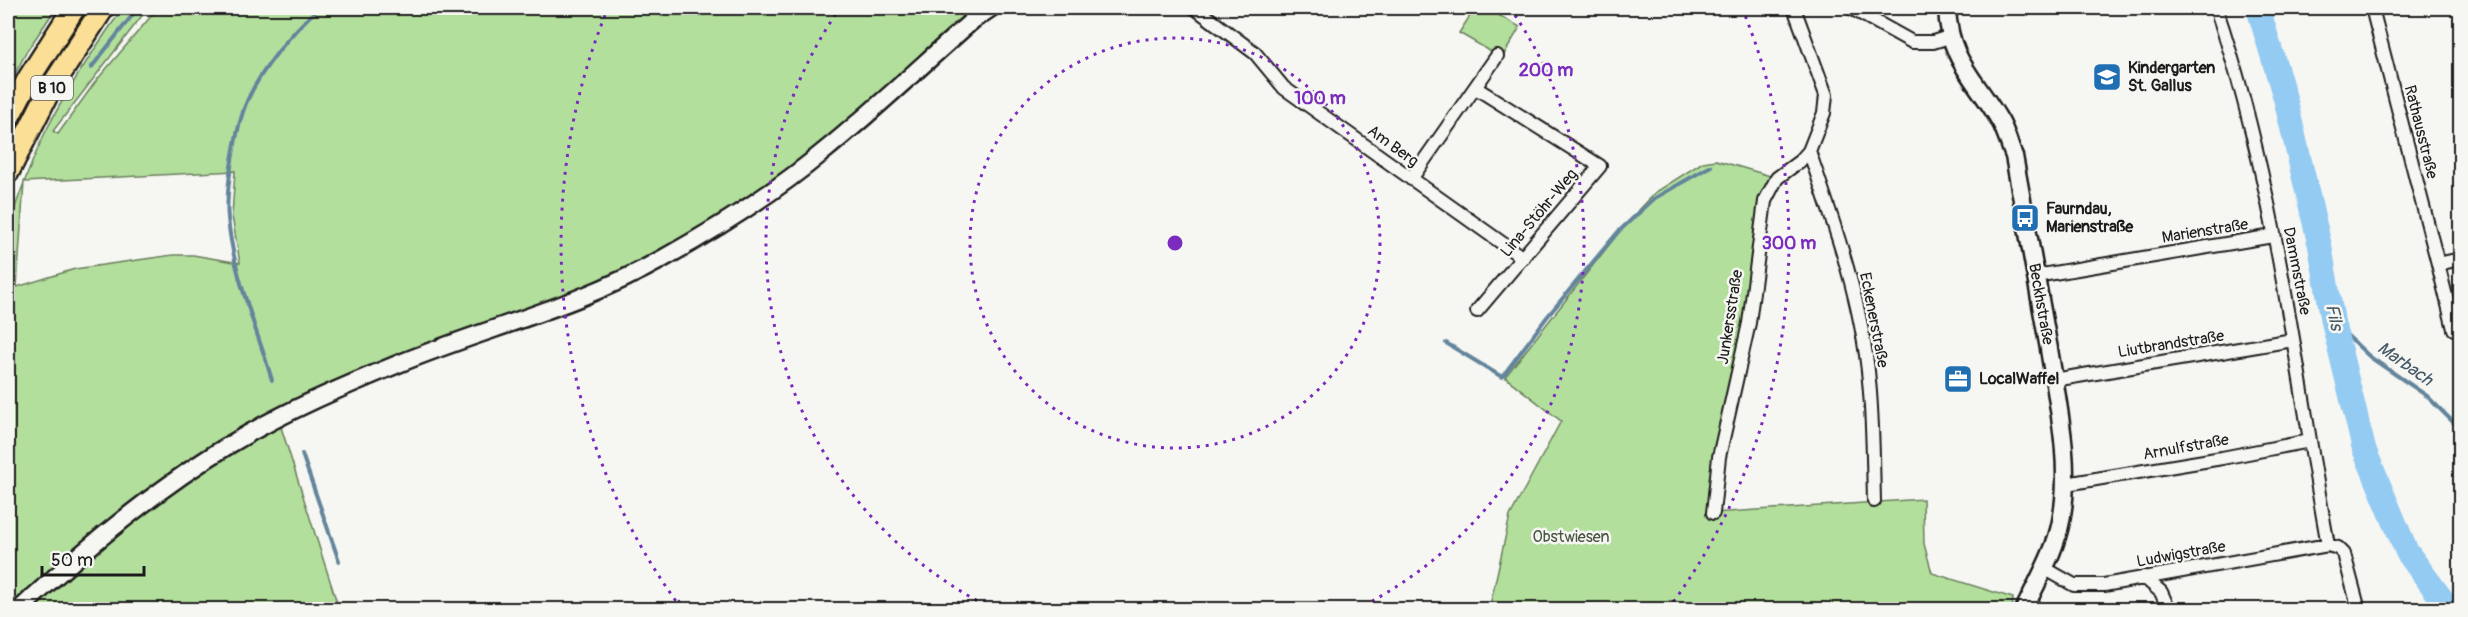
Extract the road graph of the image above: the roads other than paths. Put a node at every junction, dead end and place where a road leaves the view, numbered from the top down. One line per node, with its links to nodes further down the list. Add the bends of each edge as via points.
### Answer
1 (74, 8): 13 (highway, B 10)
2 (103, 8): 15 (highway, B 10, via 49,91)
3 (991, 8): 33 (street, via 822,153 743,210 660,260 589,294 402,362 246,435 154,495)
4 (1196, 8): 16 (street, Am Berg, via 1255,53 1284,88)
5 (1794, 8): 14 (street, Junkersstraße, via 1826,94 1824,113)
6 (1851, 8): 10 (street, via 1912,42)
7 (1947, 8): 10 (street, Beckhstraße)
8 (2216, 8): 17 (street, Dammstraße, via 2241,84)
9 (2372, 8): 20 (street, Rathausstraße)
10 (1949, 37): 21 (street, Beckhstraße, via 1960,62 2002,123 2013,156)
11 (1497, 56): 12 (street)
12 (1476, 88): 16 (street); 18 (street, Lina-Stöhr-Weg, via 1600,166)
13 (8, 118)
14 (1809, 151): 28 (street, Eckenerstraße, via 1842,246 1859,322 1870,383); 29 (street, Junkersstraße, via 1777,178 1765,201 1749,323 1719,457)
15 (8, 172)
16 (1411, 179): 18 (street, Am Berg)
17 (2273, 236): 21 (street, Marienstraße); 24 (street, Dammstraße)
18 (1523, 258): 22 (street, Lina-Stöhr-Weg)
19 (2460, 259): 20 (street)
20 (2438, 264): 23 (street, Rathausstraße)
21 (2036, 276): 25 (street, Beckhstraße)
22 (1477, 311)
23 (2454, 329)
24 (2293, 340): 25 (street, Liutbrandstraße); 26 (street, Dammstraße)
25 (2054, 380): 27 (street, Beckhstraße)
26 (2310, 441): 27 (street, Arnulfstraße); 30 (street, Dammstraße)
27 (2066, 484): 31 (street, Beckhstraße, via 2061,524)
28 (1874, 501)
29 (1713, 513)
30 (2328, 545): 32 (street, Ludwigstraße); 36 (street, via 2344,554)
31 (2044, 568): 32 (street, Ludwigstraße, via 2074,585 2104,585); 34 (street, Beckhstraße)
32 (2144, 577): 35 (street, via 2161,592)
33 (19, 609)
34 (2024, 609)
35 (2169, 609)
36 (2359, 609)

